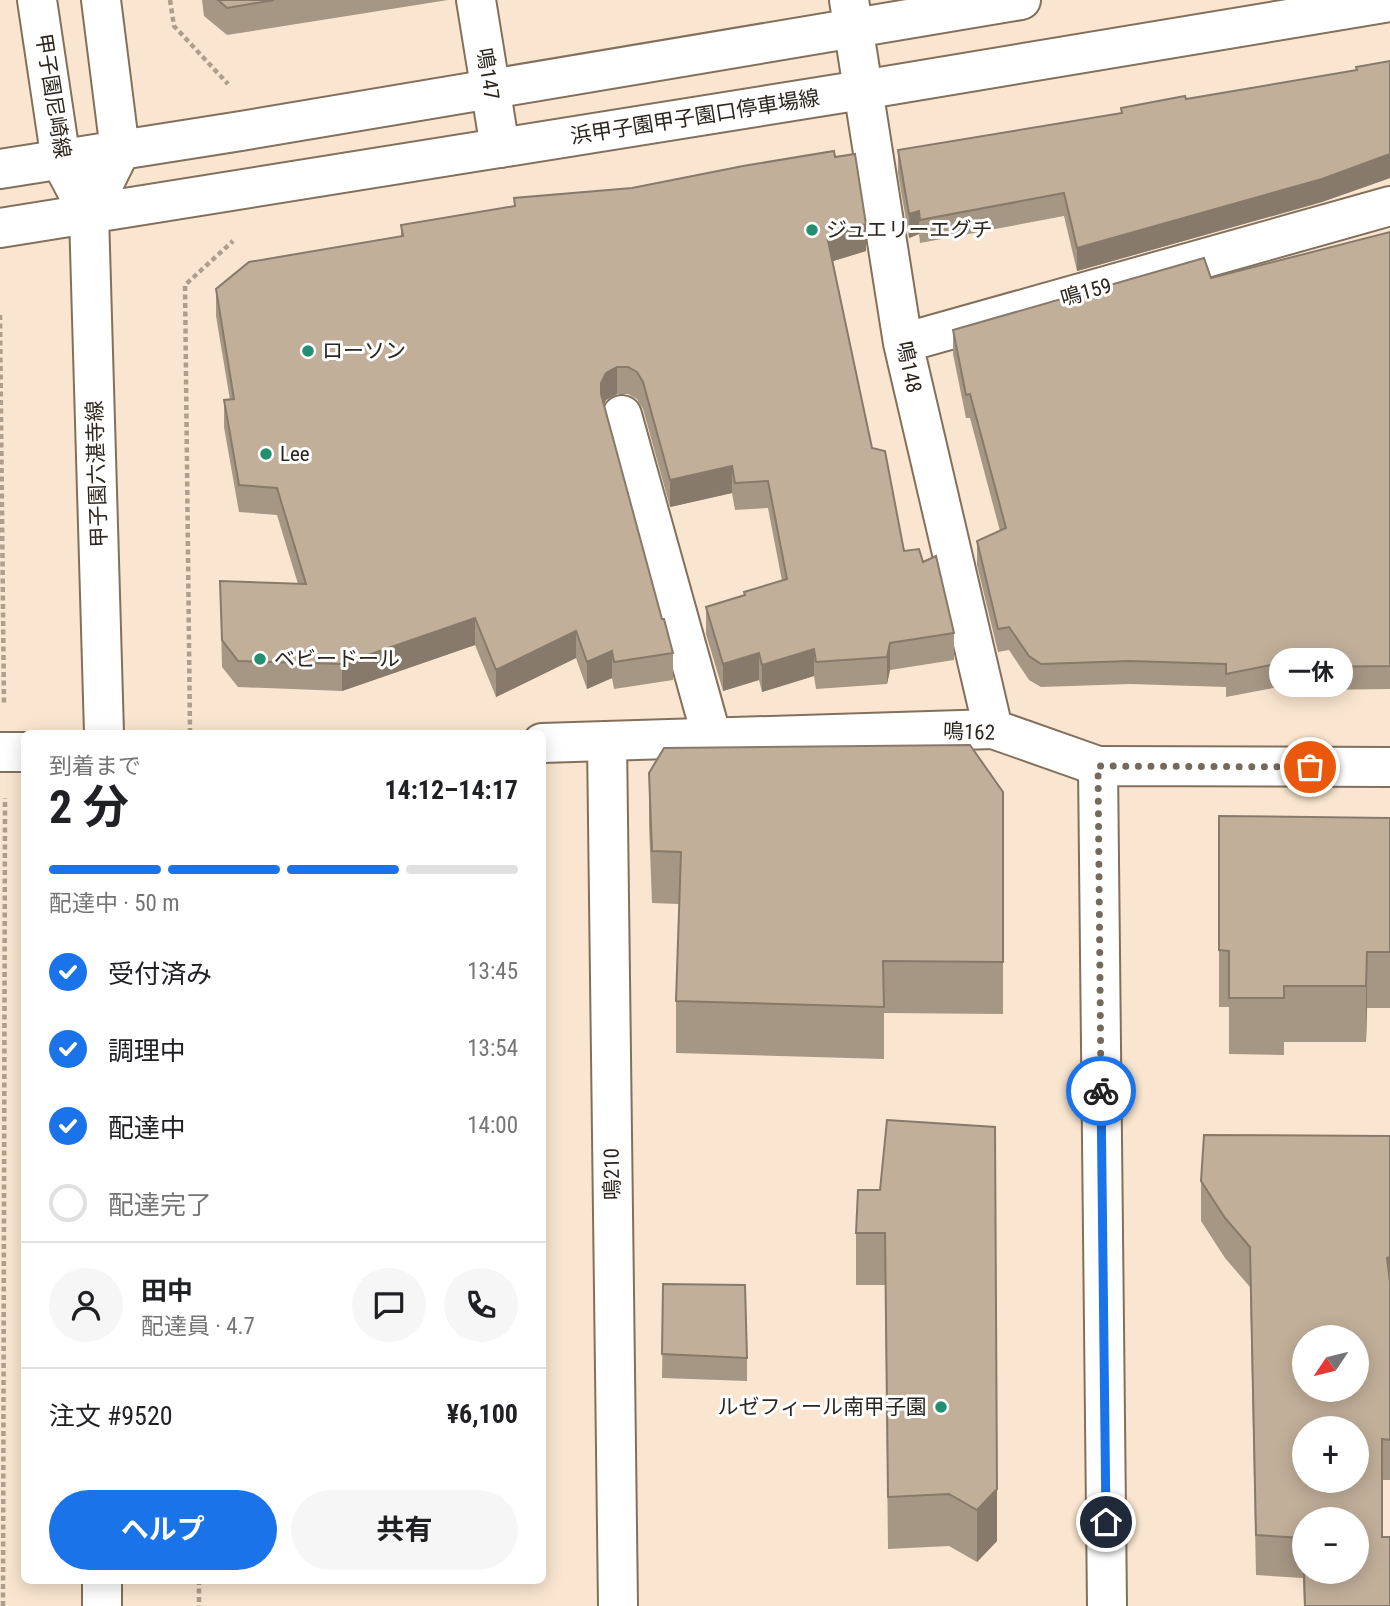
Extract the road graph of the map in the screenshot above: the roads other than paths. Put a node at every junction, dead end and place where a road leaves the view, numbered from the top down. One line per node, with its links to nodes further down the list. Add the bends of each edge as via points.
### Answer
1 (37, 0): 11 (street, 甲子園尼崎線)
2 (100, 0): 10 (street)
3 (476, 0): 7 (street, 鳴147)
4 (1021, 0): 6 (street)
5 (1390, 2): 8 (street, 浜甲子園甲子園口停車場線)
6 (851, 15): 7 (street); 8 (street, 鳴148)
7 (490, 88): 9 (street, 鳴147); 10 (street)
8 (862, 90): 9 (street, 浜甲子園甲子園口停車場線); 16 (street, 鳴148)
9 (500, 148): 14 (street, 浜甲子園甲子園口停車場線)
10 (120, 151): 11 (street); 14 (street)
11 (61, 161): 12 (street); 14 (street, 甲子園尼崎線)
12 (0, 169)
13 (1390, 206): 16 (street, 鳴159)
14 (89, 214): 15 (street, 浜甲子園甲子園口停車場線); 19 (street, 甲子園六湛寺線)
15 (0, 228)
16 (903, 343): 18 (street, 鳴148)
17 (622, 415): 20 (street)
18 (993, 729): 20 (street, 鳴162); 23 (street, 鳴162)
19 (104, 730)
20 (712, 738): 21 (street, 鳴162)
21 (607, 741): 22 (street, 鳴162); 27 (street, 鳴210)
22 (546, 743)
23 (1098, 766): 24 (street, 鳴162); 28 (street)
24 (1390, 767)
25 (102, 1584): 26 (street)
26 (102, 1606)
27 (618, 1606)
28 (1107, 1606)

